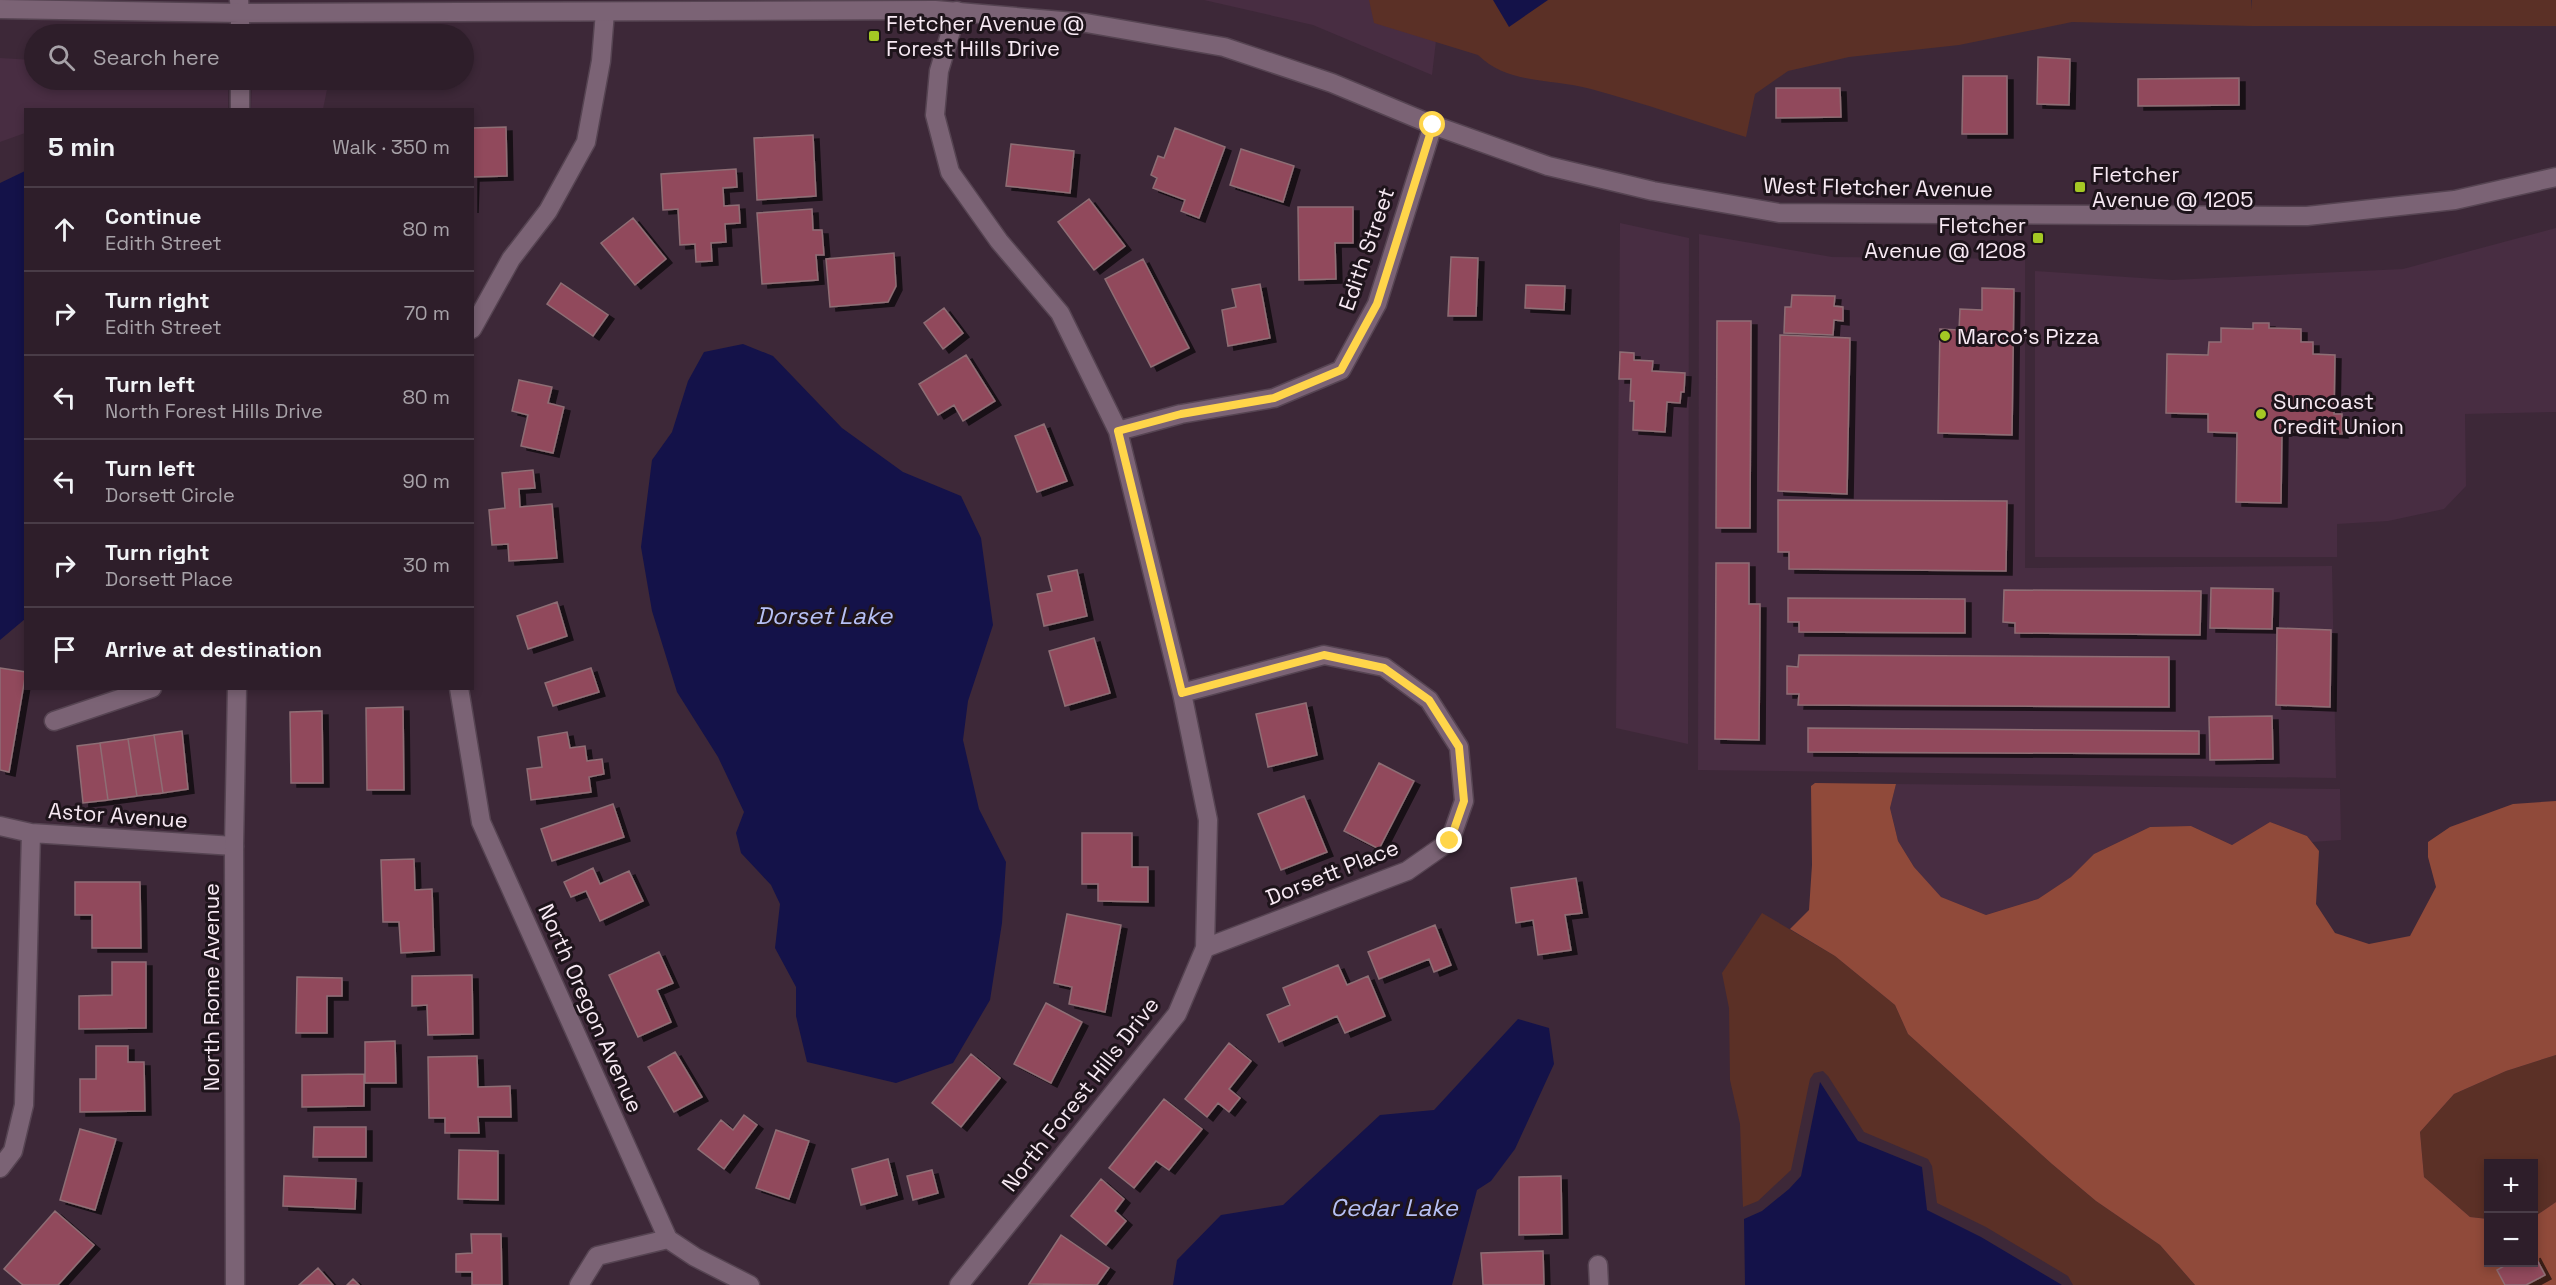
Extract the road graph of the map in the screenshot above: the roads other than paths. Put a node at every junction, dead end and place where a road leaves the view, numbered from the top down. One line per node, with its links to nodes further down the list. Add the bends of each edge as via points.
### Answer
1 (240, 6): 2 (street, West Fletcher Avenue); 4 (street, West Fletcher Avenue); 5 (street)
2 (0, 9)
3 (957, 11): 4 (street, West Fletcher Avenue); 8 (street, West Fletcher Avenue, via 1086,23 1224,47 1332,83); 11 (street, North Forest Hills Drive, via 939,71 935,115 950,172 999,241 1060,313)
4 (604, 12): 10 (street, via 601,61 586,142 548,211 512,259)
5 (240, 24)
6 (240, 90): 7 (street)
7 (240, 108)
8 (1433, 125): 9 (street, West Fletcher Avenue, via 1548,166 1653,191 1779,213 2307,216 2455,200); 11 (street, Edith Street, via 1377,304 1341,370 1274,398 1181,414)
9 (2556, 177)
10 (474, 326)
11 (1118, 431): 15 (street, North Forest Hills Drive)
12 (146, 690): 16 (street)
13 (237, 690): 19 (street, North Rome Avenue)
14 (459, 690): 22 (street, North Oregon Avenue, via 481,822)
15 (1182, 693): 20 (street, North Forest Hills Drive, via 1208,820); 20 (street, Dorsett Place, via 1324,655 1384,668 1429,700 1459,747 1464,801 1450,841 1407,871)
16 (54, 721)
17 (0, 826): 18 (street, Astor Avenue)
18 (31, 833): 19 (street, Astor Avenue); 21 (street, via 24,1105 13,1151)
19 (234, 846): 24 (street, North Rome Avenue)
20 (1205, 948): 27 (street, North Forest Hills Drive, via 1177,1014)
21 (0, 1168)
22 (668, 1239): 25 (street, via 597,1256); 26 (street)
23 (1598, 1265): 28 (street)
24 (235, 1285)
25 (579, 1285)
26 (750, 1285)
27 (959, 1285)
28 (1599, 1285)

